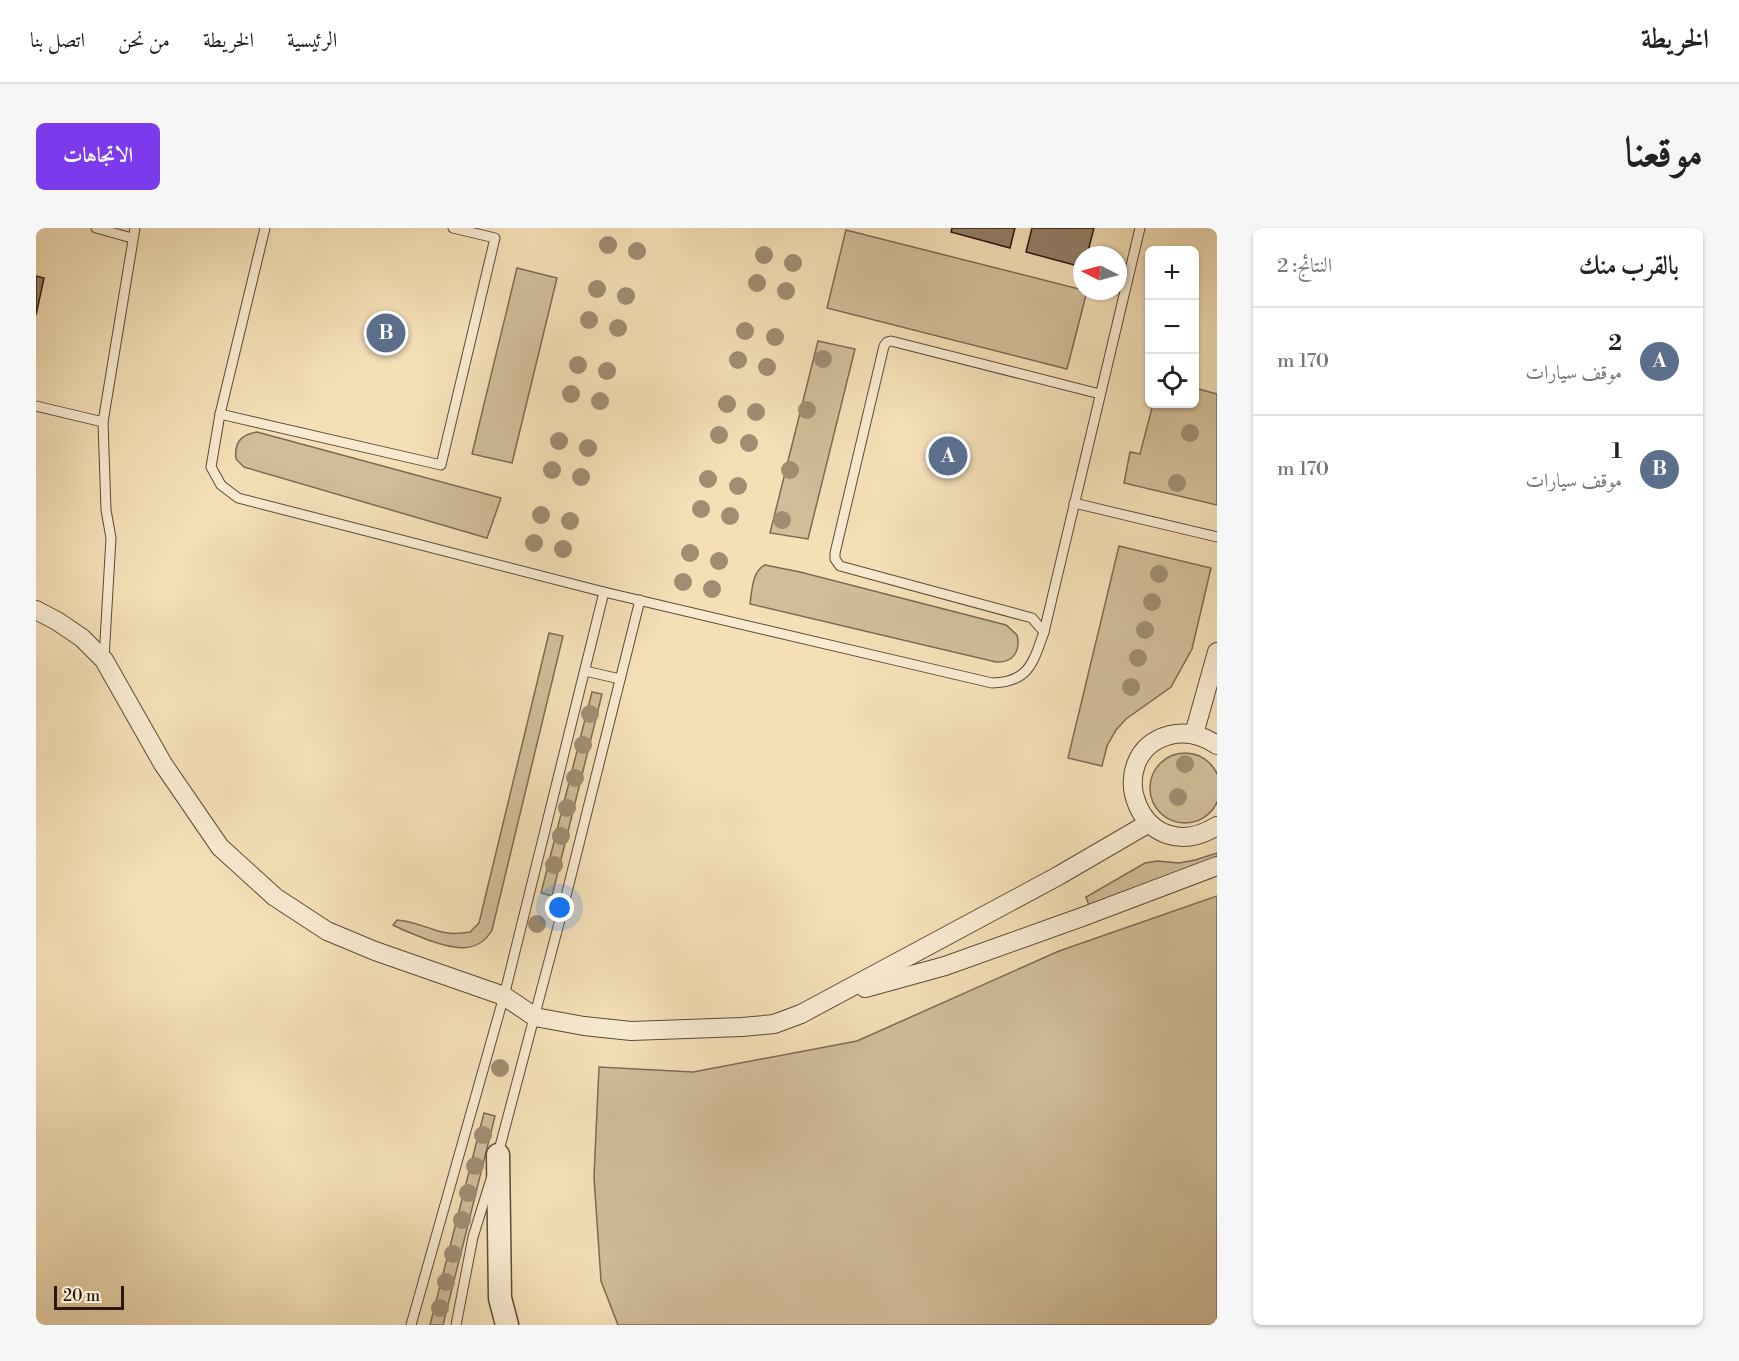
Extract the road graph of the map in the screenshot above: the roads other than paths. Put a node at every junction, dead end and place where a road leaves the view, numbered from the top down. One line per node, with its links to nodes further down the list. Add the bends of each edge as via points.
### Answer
1 (96, 228): 5 (lane)
2 (265, 228): 8 (lane)
3 (453, 228): 8 (lane, via 495,238 441,465)
4 (1140, 228): 6 (lane)
5 (134, 233): 9 (lane)
6 (1100, 394): 10 (lane); 15 (lane, via 886,342 835,553 840,566 1032,618)
7 (36, 406): 9 (lane)
8 (220, 414): 12 (lane, via 212,466 221,485 238,498)
9 (104, 422): 17 (lane, via 106,510 111,538)
10 (1074, 503): 11 (lane); 15 (lane)
11 (1217, 537)
12 (604, 592): 13 (lane); 18 (lane)
13 (640, 600): 15 (lane, via 992,682 1008,682 1020,676 1033,663); 19 (lane)
14 (36, 610): 17 (street, via 82,638)
15 (1044, 632)
16 (1217, 652): 20 (street)
17 (104, 660): 25 (street, via 163,764 220,847 275,897 327,931)
18 (585, 671): 19 (lane); 25 (lane)
19 (620, 679): 27 (lane)
20 (1194, 734): 21 (street); 22 (street, via 1179,733 1152,744 1135,768 1133,791 1140,812)
21 (1217, 745)
22 (1149, 823): 23 (street, via 1175,837 1204,834); 26 (street)
23 (1217, 826)
24 (1217, 866): 26 (street, via 945,966)
25 (504, 996): 27 (street); 29 (lane)
26 (834, 996): 27 (street, via 774,1024 742,1027 631,1031)
27 (535, 1017): 28 (lane)
28 (498, 1155): 30 (lane, via 473,1237); 31 (street, via 500,1298)
29 (411, 1325)
30 (456, 1325)
31 (507, 1325)

